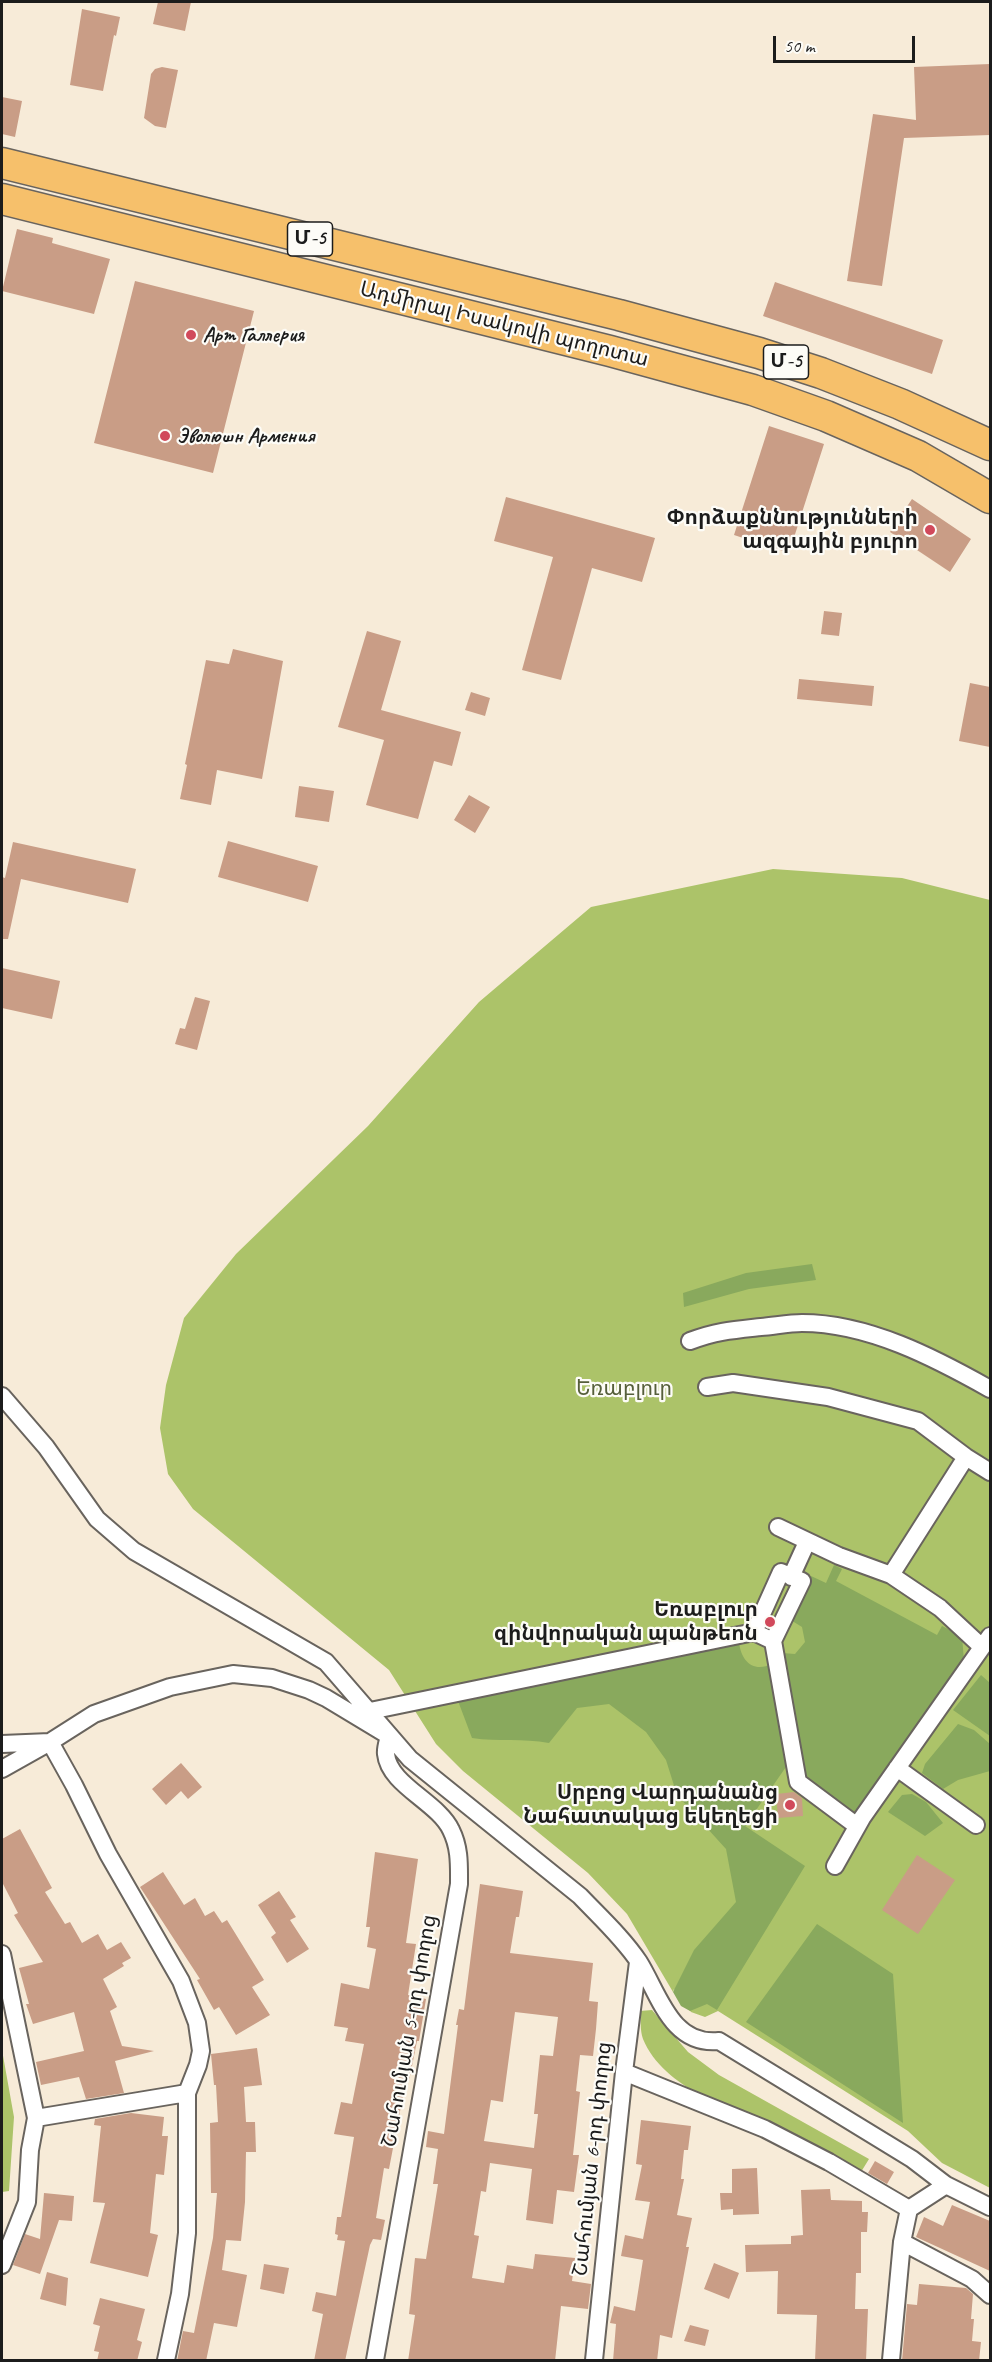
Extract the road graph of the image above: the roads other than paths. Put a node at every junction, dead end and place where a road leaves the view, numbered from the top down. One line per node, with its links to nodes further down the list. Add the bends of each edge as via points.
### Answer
1 (2, 163): 3 (highway, Ադմիրալ Իսակովի պողոտա / Մ-5, via 662,326 821,373)
2 (2, 199): 5 (highway, Ադմիրալ Իսակովի պողոտա / Մ-5, via 744,387 826,416)
3 (949, 425): 4 (highway, Ադմիրալ Իսակովի պողոտա / Մ-5); 5 (highway)
4 (990, 445)
5 (930, 462): 6 (highway, Ադմիրալ Իսակովի պողոտա / Մ-5)
6 (990, 498)
7 (690, 1341): 9 (street, via 716,1331 802,1323 843,1328 900,1344)
8 (707, 1387): 11 (street, via 733,1383 828,1397 918,1421)
9 (990, 1389)
10 (2, 1396): 20 (street, via 114,1537 326,1662)
11 (966, 1457): 12 (street); 15 (street)
12 (990, 1472)
13 (778, 1527): 14 (street)
14 (807, 1542): 15 (street); 16 (street)
15 (891, 1575): 19 (street)
16 (791, 1577): 17 (street, via 781,1572); 18 (street, via 802,1581)
17 (754, 1632): 18 (street); 20 (street)
18 (774, 1641): 27 (street, via 798,1782)
19 (986, 1641): 24 (street)
20 (370, 1711): 21 (street)
21 (389, 1736): 22 (street, via 309,1690 272,1678 233,1674 170,1687 94,1714); 30 (street, via 410,1759 580,1896); 41 (street, Շահումյան 5-րդ փողոց, via 386,1754 394,1773 440,1812 451,1829 459,1852 459,1884)
22 (50, 1742): 23 (street); 25 (street); 32 (street, via 181,1981 197,2022 201,2051)
23 (2, 1744)
24 (897, 1768): 26 (street); 27 (street)
25 (2, 1769)
26 (975, 1825)
27 (857, 1826): 28 (street)
28 (835, 1866)
29 (2, 1954): 33 (street)
30 (638, 1962): 31 (street, Շահումյան 6-րդ փողոց); 34 (street, via 665,2013 697,2040 719,2040 912,2159)
31 (624, 2072): 36 (street, via 765,2129); 42 (street, Շահումյան 6-րդ փողոց)
32 (187, 2093): 33 (street); 40 (street, via 187,2233)
33 (36, 2118): 38 (street, via 27,2202)
34 (946, 2185): 35 (street); 36 (street)
35 (990, 2206)
36 (909, 2209): 37 (street)
37 (902, 2242): 39 (street, via 972,2279); 43 (street)
38 (2, 2265)
39 (990, 2295)
40 (166, 2361)
41 (375, 2361)
42 (594, 2361)
43 (891, 2361)

